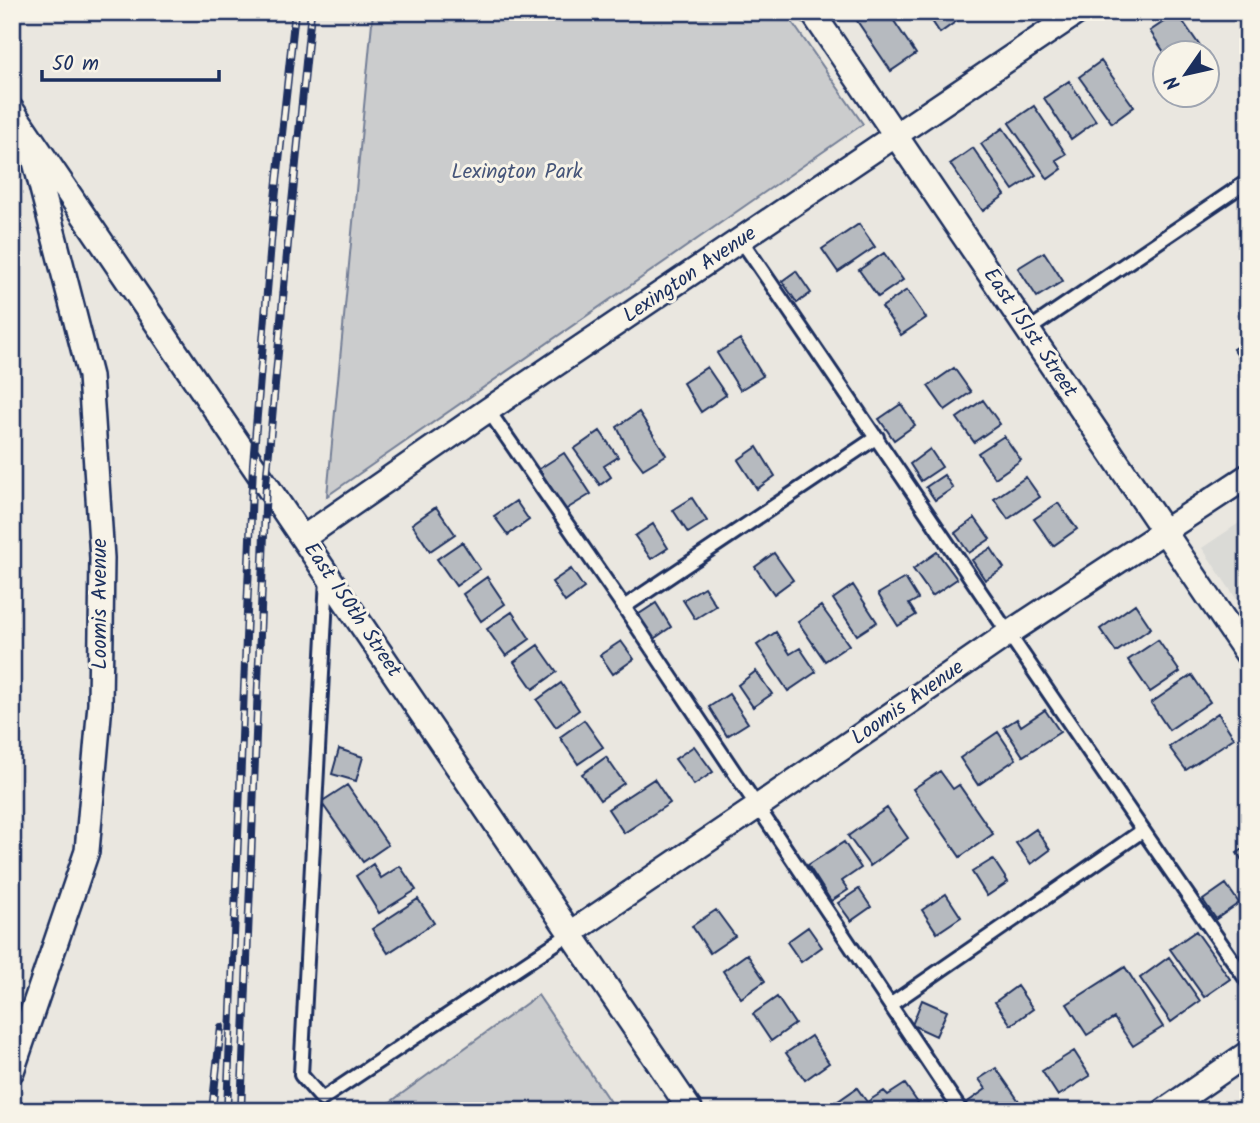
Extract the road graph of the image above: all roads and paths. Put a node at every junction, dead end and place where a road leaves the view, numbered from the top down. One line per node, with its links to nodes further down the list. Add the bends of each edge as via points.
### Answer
1 (812, 12): 4 (street, East 151st Street)
2 (1078, 12): 4 (street, Lexington Avenue)
3 (12, 110): 5 (street, East 150th Street)
4 (895, 135): 7 (street, Lexington Avenue); 8 (street, East 151st Street)
5 (20, 138): 13 (street, East 150th Street); 24 (street, Loomis Avenue, via 90,376 102,571 100,704 87,851)
6 (1248, 181): 8 (lane)
7 (741, 240): 9 (street, Lexington Avenue); 10 (lane)
8 (1028, 330): 12 (street, East 151st Street)
9 (488, 410): 13 (street, Lexington Avenue); 15 (lane)
10 (877, 437): 15 (lane); 16 (lane)
11 (1248, 476): 12 (street, Loomis Avenue)
12 (1164, 532): 16 (street, Loomis Avenue); 17 (street, East 151st Street)
13 (303, 538): 14 (street, East 150th Street)
14 (327, 574): 20 (street, East 150th Street); 20 (lane, via 301,1075 322,1099)
15 (624, 607): 18 (lane)
16 (1009, 634): 18 (street, Loomis Avenue); 19 (lane)
17 (1248, 655)
18 (757, 807): 20 (street, Loomis Avenue); 22 (lane)
19 (1142, 831): 21 (lane); 22 (lane)
20 (571, 933): 25 (street, East 150th Street)
21 (1248, 982)
22 (890, 1004): 26 (lane)
23 (1248, 1053): 27 (street)
24 (12, 1071)
25 (691, 1111)
26 (961, 1111)
27 (1164, 1111)

